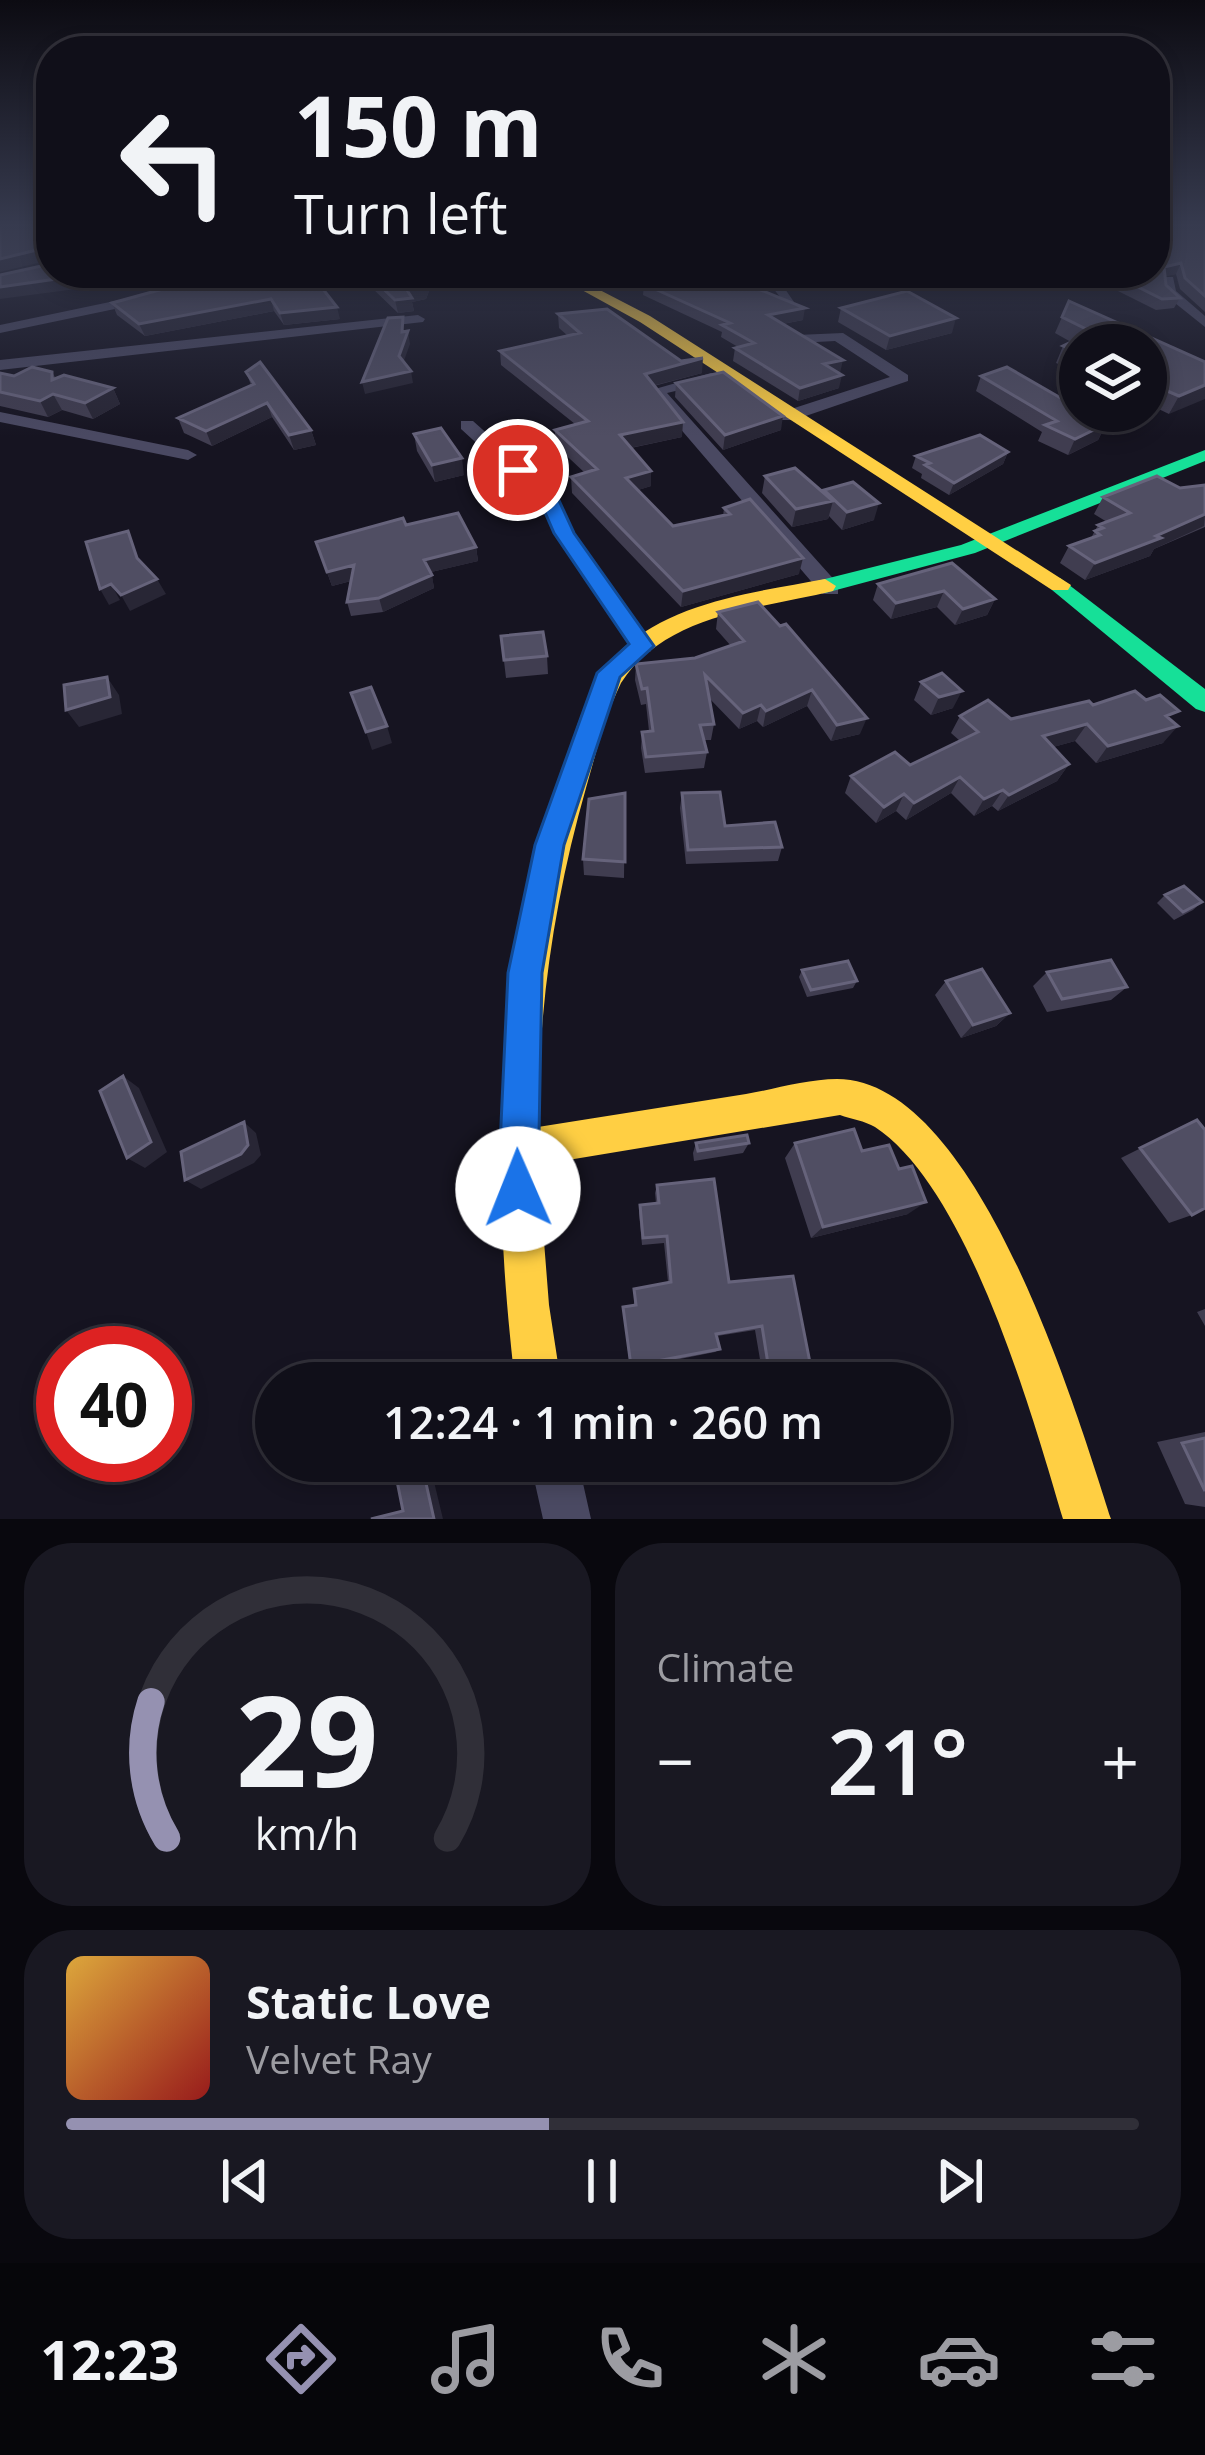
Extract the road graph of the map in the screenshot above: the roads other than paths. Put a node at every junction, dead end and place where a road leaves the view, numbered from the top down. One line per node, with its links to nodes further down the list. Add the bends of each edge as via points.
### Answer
1 (153, 296): 8 (street)
2 (601, 296): 11 (street, via 673,334)
3 (786, 296): 5 (street)
4 (1175, 296): 6 (street)
5 (789, 299)
6 (1201, 315)
7 (418, 319): 10 (street)
8 (0, 329)
9 (797, 339): 12 (street, via 838,336 902,378)
10 (0, 364)
11 (727, 376): 12 (street); 18 (street, via 656,391)
12 (788, 416): 17 (street)
13 (0, 417): 15 (street)
14 (467, 425): 19 (street, via 549,499)
15 (188, 455)
16 (1205, 455): 17 (street)
17 (992, 537): 18 (street); 20 (street, via 1109,620)
18 (830, 590): 19 (street, via 718,614)
19 (642, 646): 21 (street, via 609,673 550,845 525,973)
20 (1205, 703)
21 (516, 1150): 22 (street); 25 (street, via 855,1096 893,1118 935,1163 1029,1333)
22 (534, 1362)
23 (559, 1482): 24 (street)
24 (567, 1519)
25 (1087, 1519)

